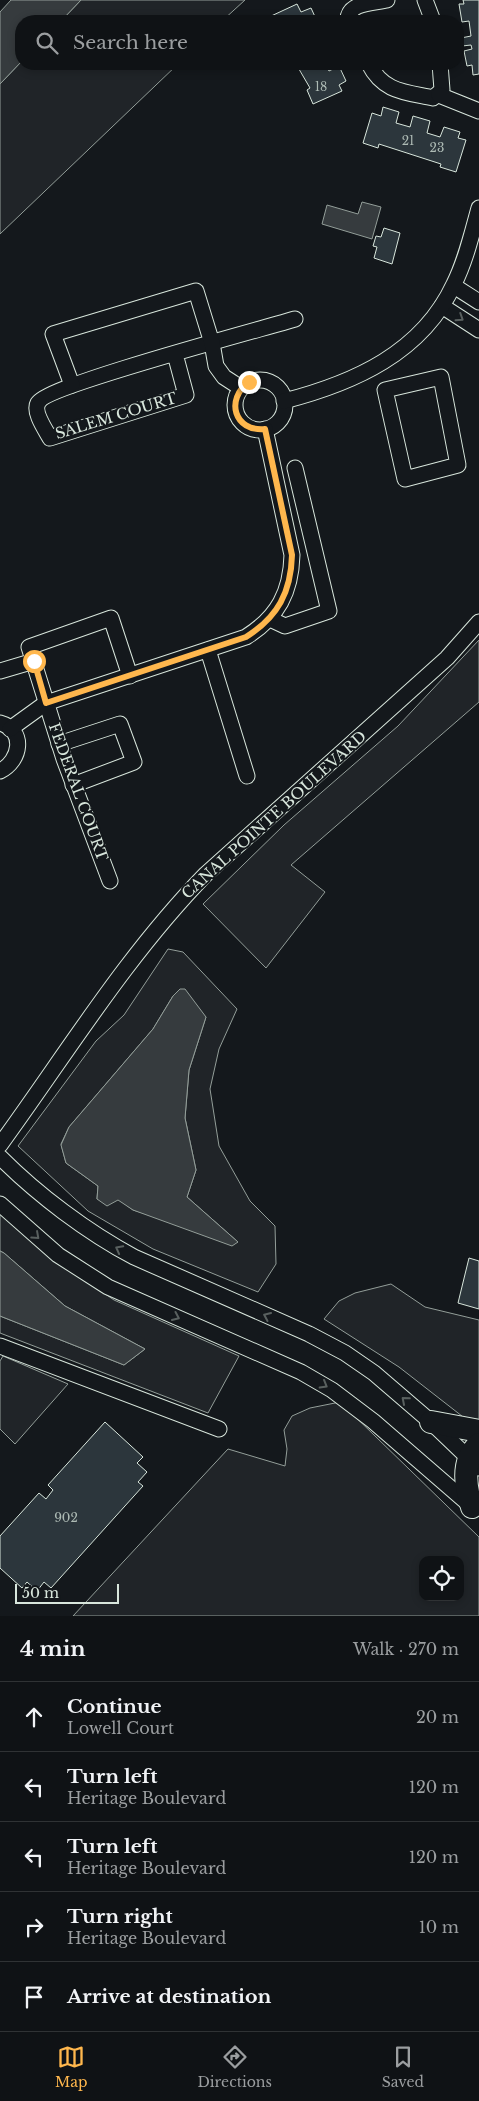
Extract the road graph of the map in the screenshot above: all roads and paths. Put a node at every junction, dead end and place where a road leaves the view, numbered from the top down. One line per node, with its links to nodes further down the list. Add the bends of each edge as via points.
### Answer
1 (387, 0): 3 (street, via 356,6)
2 (425, 0): 4 (street)
3 (349, 15)
4 (431, 15)
5 (373, 70): 7 (street, via 391,88 433,98)
6 (440, 70): 7 (street, via 442,90)
7 (439, 95): 8 (street)
8 (479, 111)
9 (479, 208): 10 (street)
10 (454, 286): 11 (street); 12 (street)
11 (479, 302)
12 (442, 306): 14 (street, one-way to 14); 17 (street, via 406,347)
13 (295, 319): 15 (street, SALEM COURT)
14 (479, 330)
15 (212, 343): 16 (street, SALEM COURT); 18 (street, via 196,291 53,334); 19 (street, via 216,366 224,377)
16 (175, 354): 18 (street, SALEM COURT); 18 (street, SALEM COURT, via 186,395 50,438 37,404 42,398)
17 (373, 370): 20 (street); 21 (street, via 344,383)
18 (72, 385)
19 (241, 388): 21 (street, via 249,382 267,381 281,391); 22 (street, via 234,407 237,416 251,428)
20 (385, 390): 20 (street, via 406,479 458,465 441,377)
21 (284, 401): 22 (street, via 280,419)
22 (265, 429): 24 (street, via 292,555 287,591)
23 (295, 468): 24 (street, via 329,611 285,626)
24 (270, 619): 26 (street, via 246,637)
25 (479, 622): 37 (street, CANAL POINTE BOULEVARD, via 447,658 187,893 114,982)
26 (208, 650): 29 (street); 34 (street)
27 (34, 661): 28 (street); 29 (street, via 29,647 111,618); 30 (street, FEDERAL COURT)
28 (0, 671)
29 (130, 676): 30 (street)
30 (46, 703): 31 (street); 32 (street, FEDERAL COURT)
31 (5, 726): 33 (street, via 18,742 18,752 8,767)
32 (59, 744): 35 (street, FEDERAL COURT); 35 (street, via 120,724 134,762)
33 (0, 770)
34 (247, 776)
35 (73, 785): 36 (street, FEDERAL COURT)
36 (110, 881)
37 (0, 1145)
38 (0, 1157): 41 (street, one-way to 38, via 374,1373 345,1353 107,1243)
39 (0, 1204): 45 (street, one-way to 45, via 58,1255 108,1287 301,1372 332,1390)
40 (0, 1346): 42 (street)
41 (431, 1422): 43 (highway); 44 (street)
42 (219, 1429)
43 (479, 1431)
44 (476, 1457): 45 (highway, via 465,1477)
45 (476, 1510)

